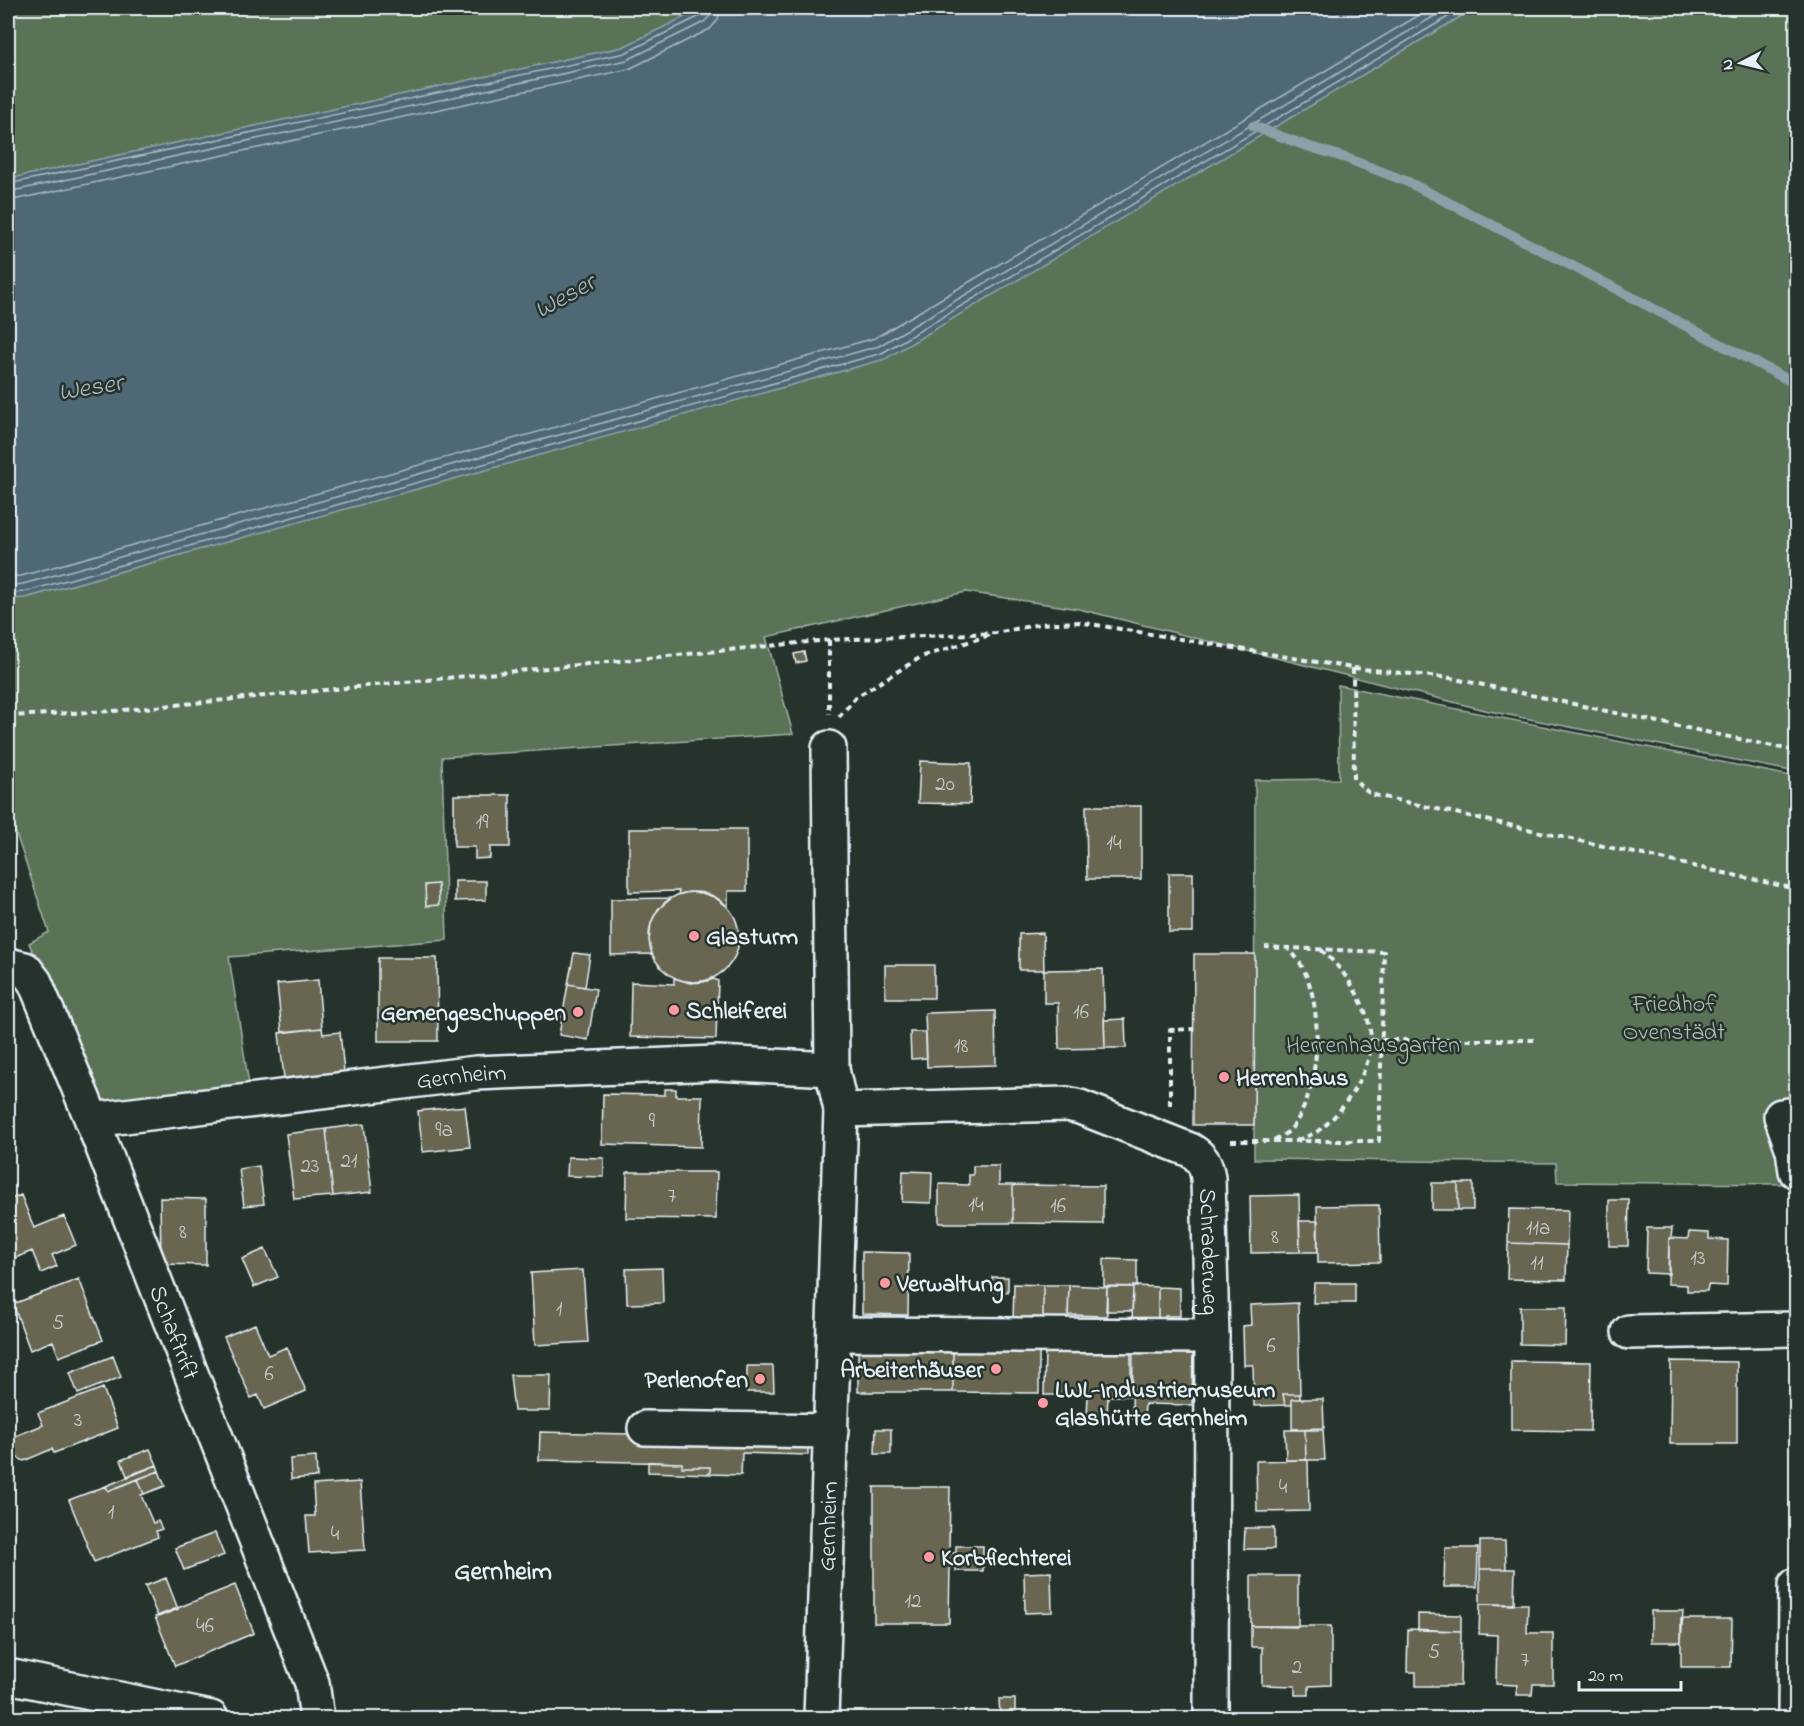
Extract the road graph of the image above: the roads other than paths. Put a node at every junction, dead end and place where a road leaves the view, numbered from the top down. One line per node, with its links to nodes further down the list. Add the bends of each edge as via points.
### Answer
1 (830, 748): 3 (street, Gernheim)
2 (8, 965): 6 (street, Schaftrift, via 25,969 35,982)
3 (832, 1069): 4 (street, Gernheim); 6 (street, Gernheim, via 716,1063 476,1073)
4 (841, 1110): 10 (street, Gernheim); 11 (street, Schraderweg, via 1067,1104 1184,1148 1206,1166 1208,1178)
5 (1797, 1114): 7 (street, via 1781,1116)
6 (93, 1120): 17 (street, Schaftrift, via 312,1683)
7 (1797, 1171)
8 (1797, 1329): 9 (street)
9 (1629, 1332)
10 (835, 1334): 11 (street); 13 (street, Gernheim)
11 (1212, 1336): 19 (street, Schraderweg)
12 (645, 1428): 13 (street)
13 (831, 1431): 18 (street, Gernheim)
14 (1797, 1585): 20 (street)
15 (8, 1676): 16 (street)
16 (211, 1719)
17 (317, 1719)
18 (821, 1719)
19 (1211, 1719)
20 (1796, 1719)

